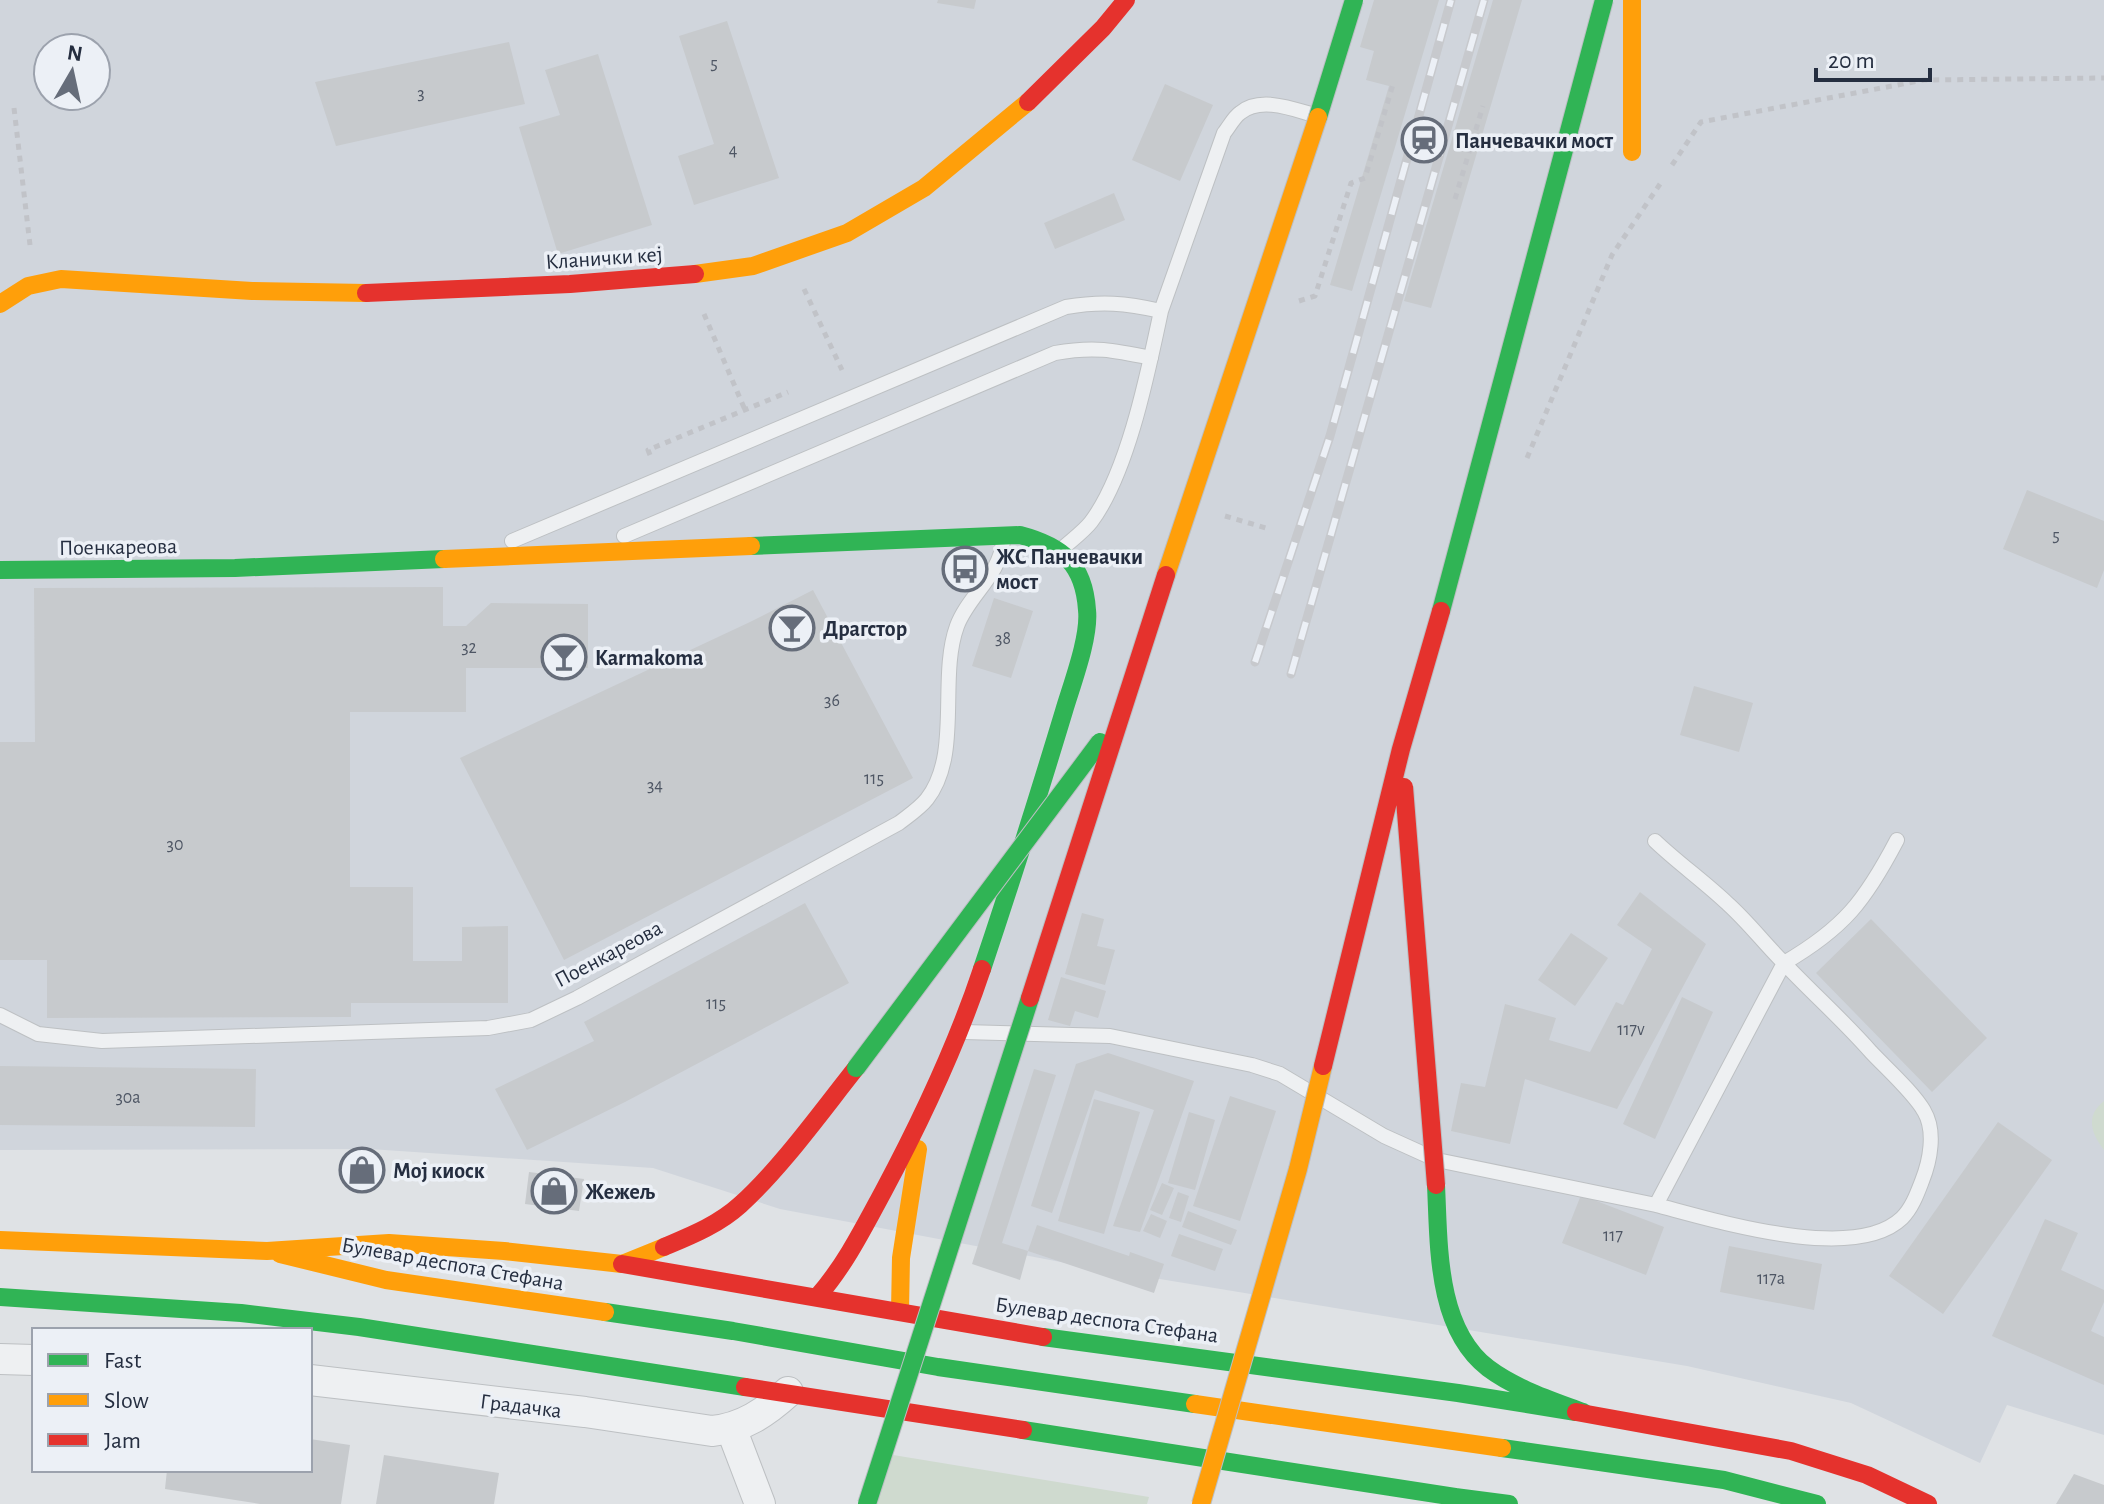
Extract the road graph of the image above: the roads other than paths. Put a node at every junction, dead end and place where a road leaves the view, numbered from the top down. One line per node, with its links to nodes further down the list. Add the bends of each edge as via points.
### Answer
1 (1126, 0): 7 (main road, Кланички кеј, via 1022,108 924,188 847,233 753,266 570,284 355,294 61,279 37,281)
2 (1354, 0): 15 (main road, bridge)
3 (1604, 0): 16 (main road, bridge)
4 (1632, 0): 6 (main road)
5 (1337, 122): 8 (lane, via 1284,107 1258,105 1240,112 1224,133)
6 (1632, 152)
7 (0, 304)
8 (1161, 311): 9 (lane); 13 (lane, via 1124,303 1066,307)
9 (1151, 358): 11 (lane, via 1116,478 1091,522); 12 (lane, via 1108,349 1055,353)
10 (1003, 536): 11 (main road, Поенкареова, via 1030,538); 12 (main road, Поенкареова); 20 (lane, Поенкареова, via 999,560 957,625 943,767 927,799 899,823 566,1004 531,1020 488,1028 102,1041 38,1034)
11 (1061, 550): 21 (main road, via 1085,593 1088,613 1079,659)
12 (580, 555): 13 (main road, Поенкареова)
13 (468, 560): 14 (main road, Поенкареова)
14 (0, 570)
15 (1121, 714): 26 (main road, bridge, via 799,1140 739,1206 700,1232); 39 (main road, bridge)
16 (1401, 749): 34 (main road, bridge, via 1298,1169); 35 (main road, bridge, via 1446,1285 1460,1334 1486,1367)
17 (1897, 840): 19 (lane, via 1861,902 1813,946)
18 (1655, 841): 19 (lane, via 1731,906)
19 (1784, 963): 23 (lane); 23 (lane, via 1925,1111 1931,1139 1914,1202 1901,1219 1880,1231 1822,1239)
20 (0, 1015)
21 (961, 1032): 22 (main road); 23 (lane, via 1110,1036 1252,1065 1280,1074 1384,1136 1437,1160)
22 (924, 1116): 27 (main road, via 840,1271); 29 (main road, via 901,1258)
23 (1656, 1205)
24 (0, 1240): 25 (main road, Булевар деспота Стефана)
25 (267, 1251): 26 (main road, Булевар деспота Стефана, via 389,1243); 43 (main road, Булевар деспота Стефана, via 386,1280 954,1370 1724,1480)
26 (622, 1264): 27 (main road, Булевар деспота Стефана)
27 (818, 1296): 29 (main road, Булевар деспота Стефана)
28 (0, 1297): 33 (main road, via 241,1313 359,1327)
29 (900, 1311): 35 (main road, Булевар деспота Стефана, via 1044,1337)
30 (0, 1359): 31 (street)
31 (32, 1360)
32 (312, 1380): 36 (street, Градачка, via 674,1427)
33 (788, 1392): 36 (street, Градачка, via 755,1418); 37 (main road)
34 (1227, 1412): 40 (main road, bridge); 41 (main road, bridge)
35 (1583, 1412): 44 (main road, Булевар деспота Стефана, via 1791,1451 1867,1475)
36 (731, 1428): 38 (street)
37 (1462, 1501): 42 (main road)
38 (760, 1504)
39 (867, 1504)
40 (1201, 1504)
41 (1220, 1504)
42 (1509, 1504)
43 (1817, 1504)
44 (1928, 1504)

